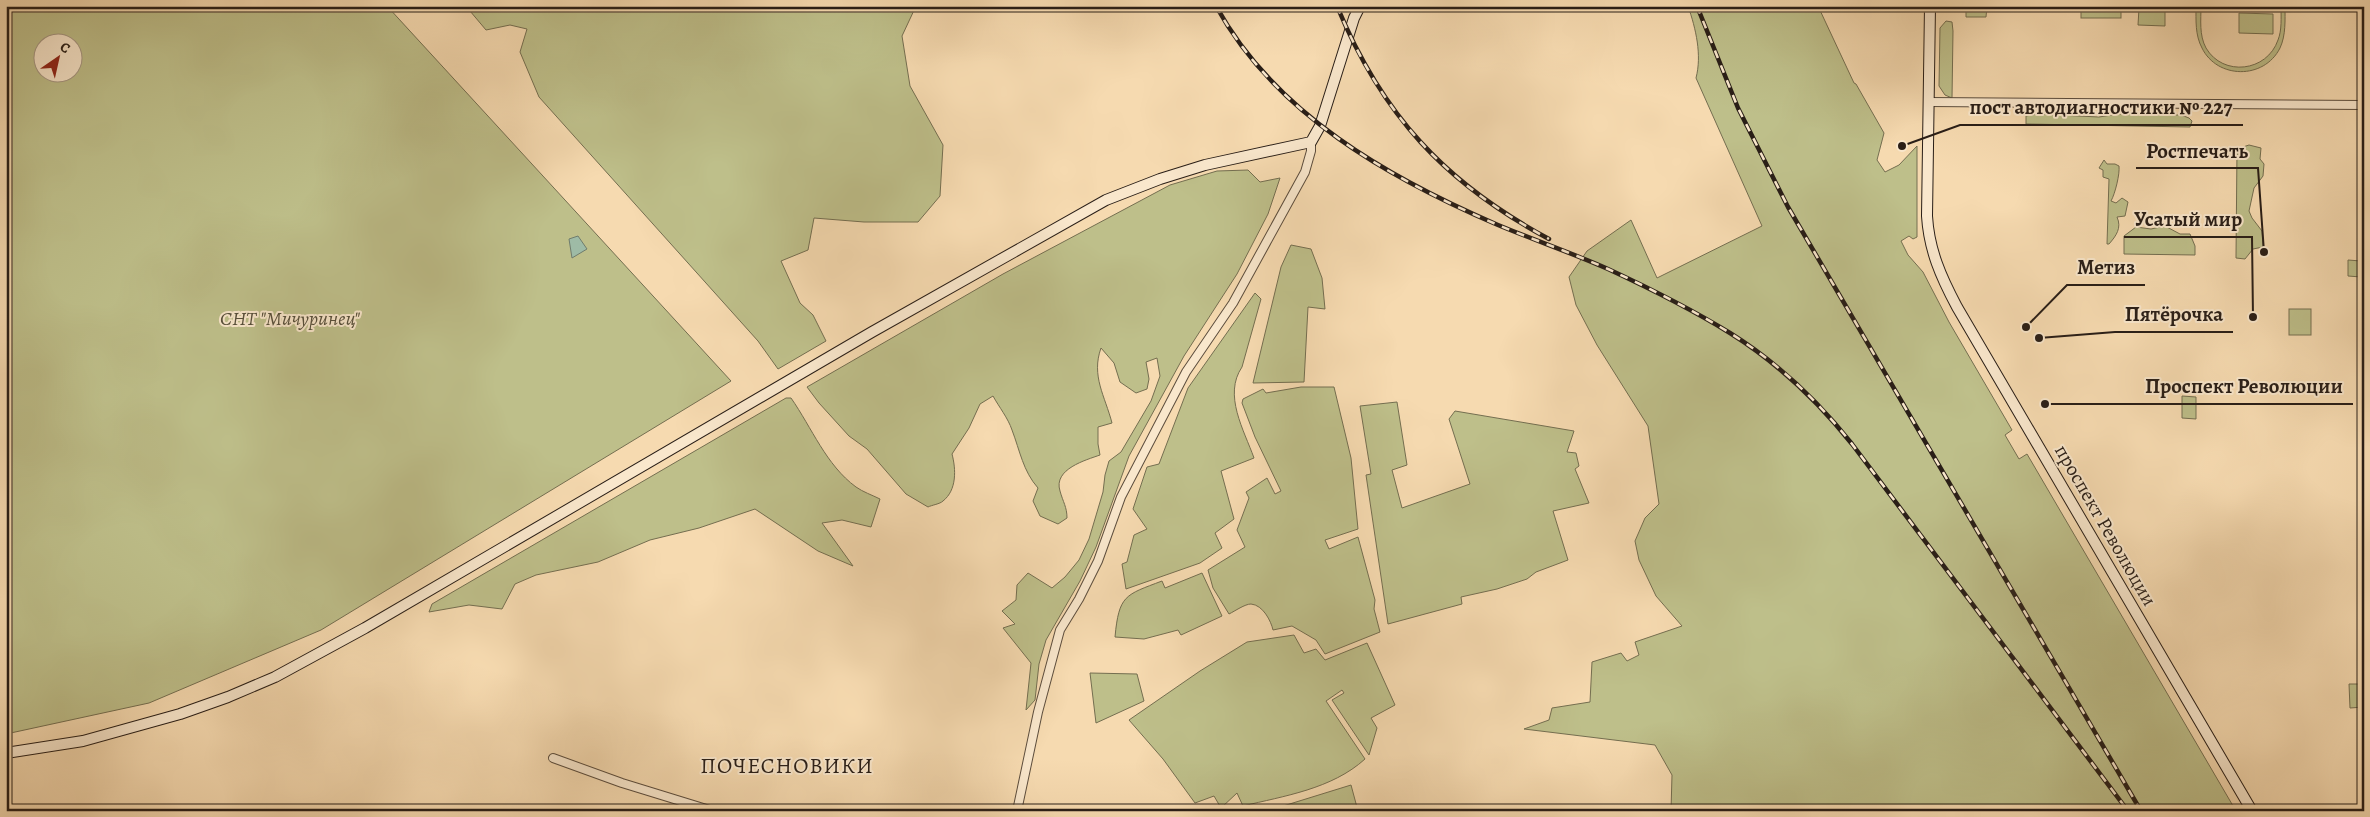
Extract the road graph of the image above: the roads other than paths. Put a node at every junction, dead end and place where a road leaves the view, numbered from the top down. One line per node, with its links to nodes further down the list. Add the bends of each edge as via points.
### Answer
1 (1360, 6): 5 (street, via 1320,126)
2 (1930, 6): 3 (street, проспект Революции)
3 (1929, 102): 4 (street); 10 (street, проспект Революции, via 1927,216 1932,255 1957,307)
4 (2364, 105)
5 (1311, 142): 6 (street, via 1204,165 1106,200 275,677 180,714 82,741); 9 (street, via 1305,172 1233,303 1186,372 1122,496 1098,561 1060,630)
6 (6, 753)
7 (553, 758): 8 (street)
8 (713, 811)
9 (1017, 811)
10 (2252, 811)

